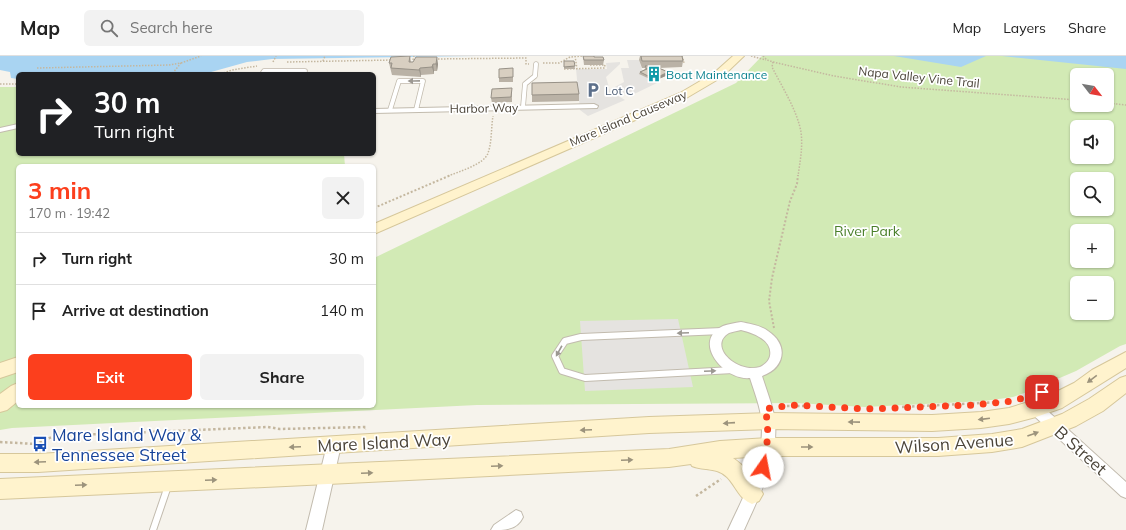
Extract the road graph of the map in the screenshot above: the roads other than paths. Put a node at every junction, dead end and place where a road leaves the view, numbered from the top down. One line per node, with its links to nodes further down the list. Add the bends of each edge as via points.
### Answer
1 (730, 56): 13 (main road, Mare Island Causeway, via 690,85 594,128)
2 (739, 56): 13 (main road, Mare Island Causeway, via 718,75 690,91)
3 (536, 64): 7 (lane, via 535,76 525,84)
4 (263, 72): 5 (lane)
5 (304, 72)
6 (594, 106): 7 (street, Harbor Way)
7 (524, 107): 9 (street, Harbor Way)
8 (390, 110): 9 (street, Harbor Way); 9 (lane, one-way to 8, via 423,81 399,81); 10 (street, Harbor Way)
9 (416, 110)
10 (376, 111)
11 (16, 126): 12 (street)
12 (0, 130)
13 (554, 150): 14 (main road, Mare Island Causeway)
14 (376, 228)
15 (722, 331): 18 (street, via 716,339 715,350 719,358); 18 (lane, one-way to 18, via 581,337 565,341 555,356 562,371 585,378); 20 (street, via 732,326 755,329 774,343 777,355 772,367)
16 (1126, 359): 26 (main road, Wilson Avenue, one-way to 26, via 1067,396)
17 (16, 365): 19 (main road)
18 (734, 370): 20 (street)
19 (0, 371)
20 (756, 374): 27 (street)
21 (16, 383): 23 (main road)
22 (1126, 383): 28 (main road, Wilson Avenue, via 1096,405)
23 (0, 390)
24 (16, 392): 25 (main road)
25 (0, 404)
26 (1036, 409): 27 (main road, Wilson Avenue, one-way to 27, via 981,420 932,423); 28 (street, B Street)
27 (767, 415): 29 (main road, Mare Island Way, one-way to 29); 30 (street)
28 (1054, 426): 30 (main road, Wilson Avenue, one-way to 28, via 938,447 1022,438); 36 (street, B Street)
29 (334, 445): 32 (main road, Mare Island Way, one-way to 32, via 38,463); 33 (street)
30 (768, 447): 31 (main road, Mare Island Way, via 720,450); 37 (street)
31 (669, 458): 33 (main road, Mare Island Way, one-way to 31); 37 (main road, via 720,461 734,470)
32 (0, 463)
33 (328, 475): 34 (main road, Mare Island Way, one-way to 33); 40 (street)
34 (170, 482): 35 (main road, Mare Island Way, one-way to 34); 39 (lane)
35 (0, 489)
36 (1126, 491)
37 (752, 494): 42 (street)
38 (516, 517): 41 (street)
39 (153, 530)
40 (314, 530)
41 (499, 530)
42 (736, 530)

